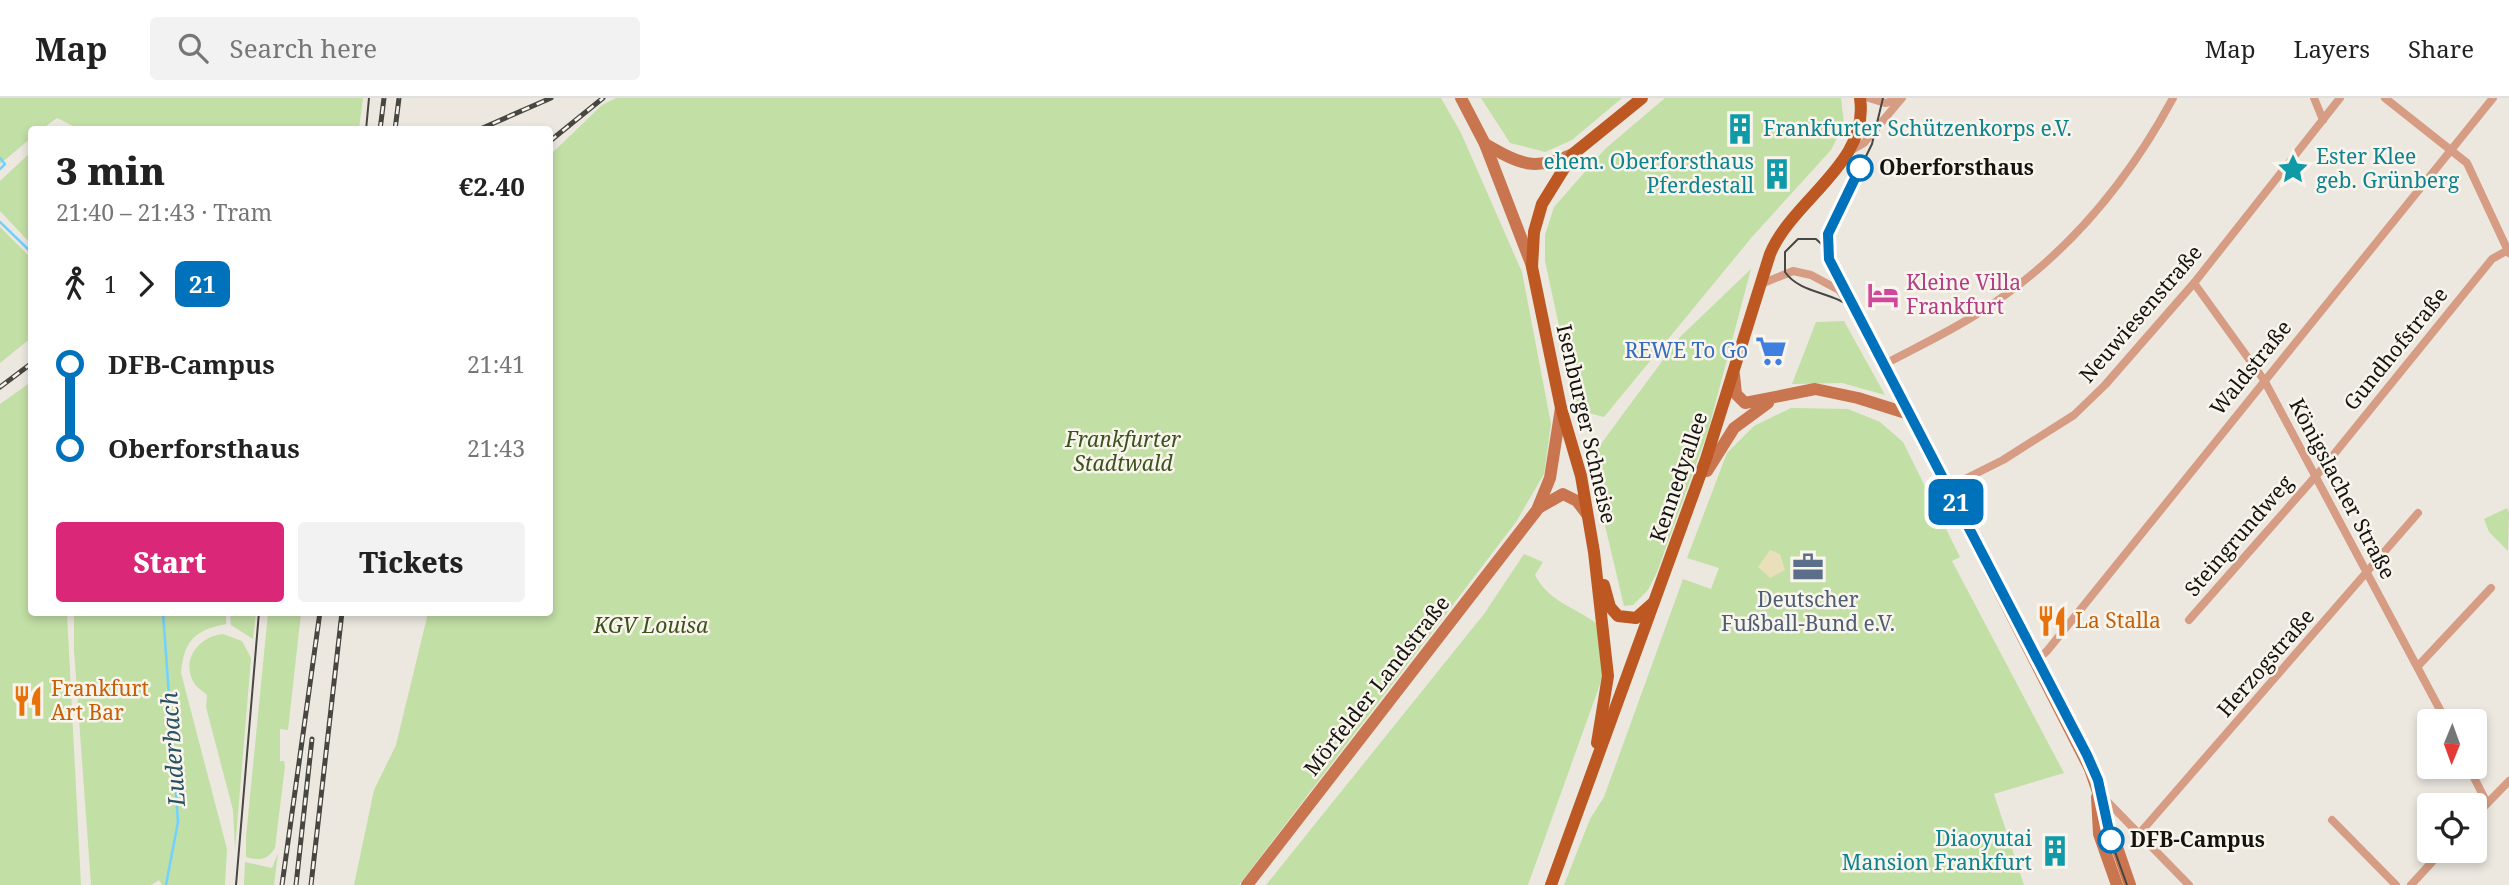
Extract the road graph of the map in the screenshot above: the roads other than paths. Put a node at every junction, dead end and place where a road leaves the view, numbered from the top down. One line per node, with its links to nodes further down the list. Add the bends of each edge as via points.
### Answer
1 (1461, 98): 12 (main road, Isenburger Schneise)
2 (1642, 98): 15 (main road)
3 (1860, 98): 14 (main road, Kennedyallee, via 1861,127)
4 (1869, 98): 10 (street, via 1885,103)
5 (2173, 98): 20 (street, via 2120,185 2062,248 1980,313)
6 (2314, 98): 11 (street)
7 (2340, 98): 11 (street, Neuwiesenstraße)
8 (2385, 98): 13 (street)
9 (2493, 98): 13 (street, Waldstraße)
10 (1901, 99): 14 (street, via 1864,143)
11 (2323, 120): 18 (street, Neuwiesenstraße)
12 (1485, 144): 15 (main road, via 1536,166); 17 (main road, Isenburger Schneise)
13 (2450, 149): 16 (street, via 2467,163); 22 (street, Waldstraße)
14 (1848, 152): 19 (main road, Kennedyallee, via 1781,233)
15 (1573, 154): 17 (main road, via 1542,204 1534,232)
16 (2508, 252): 26 (street, Gundhofstraße, via 2492,259)
17 (1532, 267): 24 (main road, Isenburger Schneise)
18 (2194, 283): 22 (street, Königslacher Straße); 28 (street, Neuwiesenstraße, via 2074,415 2003,460)
19 (1761, 284): 20 (street, via 1784,272 1805,273 1837,288 1852,304); 21 (main road, Kennedyallee)
20 (1883, 365): 25 (street)
21 (1734, 375): 23 (main road, via 1742,402); 27 (main road, Kennedyallee)
22 (2264, 380): 26 (street, Königslacher Straße); 37 (street, Waldstraße)
23 (1775, 399): 25 (main road, via 1801,391 1830,390); 27 (main road, via 1734,428)
24 (1561, 408): 29 (main road, Mörfelder Landstraße, via 1550,478); 31 (main road, Isenburger Schneise)
25 (1909, 414): 28 (main road)
26 (2315, 475): 33 (street, Königslacher Straße); 36 (street, Steingrundweg)
27 (1696, 484): 35 (main road, Kennedyallee)
28 (1947, 488): 37 (main road)
29 (1537, 510): 31 (main road, Mörfelder Landstraße, via 1563,494 1577,501); 47 (main road, Mörfelder Landstraße)
30 (2418, 513): 33 (street, Herzogstraße)
31 (1587, 514): 32 (main road, Isenburger Schneise)
32 (1592, 542): 35 (main road, via 1614,613 1636,618); 40 (main road, Isenburger Schneise, via 1608,676)
33 (2367, 573): 38 (street, Königslacher Straße); 45 (street, Herzogstraße)
34 (2491, 588): 38 (street)
35 (1657, 597): 40 (main road, Kennedyallee)
36 (2189, 620)
37 (2036, 660): 42 (main road)
38 (2418, 666): 39 (street, Königslacher Straße)
39 (2440, 709)
40 (1592, 771): 48 (main road, Kennedyallee)
41 (2509, 781): 43 (street)
42 (2097, 790): 45 (street); 49 (main road, via 2099,834); 50 (main road)
43 (2487, 803)
44 (2332, 820): 52 (street)
45 (2139, 834): 51 (street)
46 (2431, 863): 53 (street)
47 (1247, 885)
48 (1551, 885)
49 (2117, 885)
50 (2130, 885)
51 (2189, 885)
52 (2396, 885)
53 (2411, 885)

